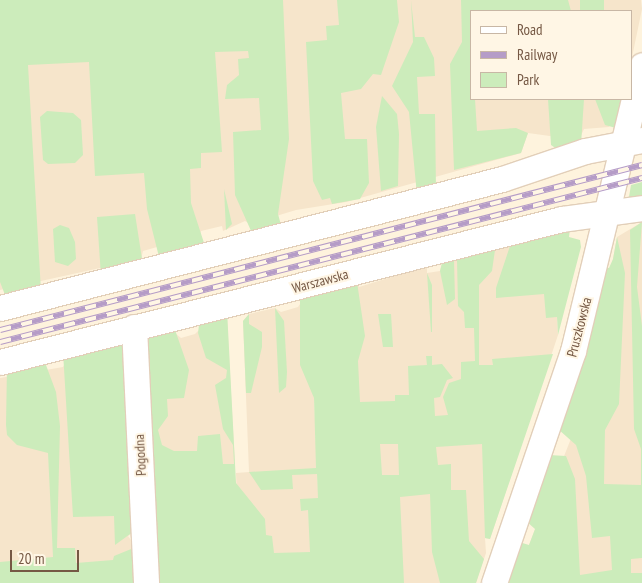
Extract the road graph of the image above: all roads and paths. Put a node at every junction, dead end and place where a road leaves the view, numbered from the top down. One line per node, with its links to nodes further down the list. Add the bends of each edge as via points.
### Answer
1 (642, 65): 2 (street, Pruszkowska)
2 (633, 142): 4 (street, Pruszkowska); 5 (street)
3 (642, 208): 4 (street, Warszawska)
4 (607, 215): 6 (street, Warszawska, via 562,219); 9 (street, Pruszkowska, via 565,378)
5 (0, 308)
6 (134, 327): 7 (street, Warszawska); 8 (street, Pogodna)
7 (0, 362)
8 (146, 583)
9 (494, 583)

